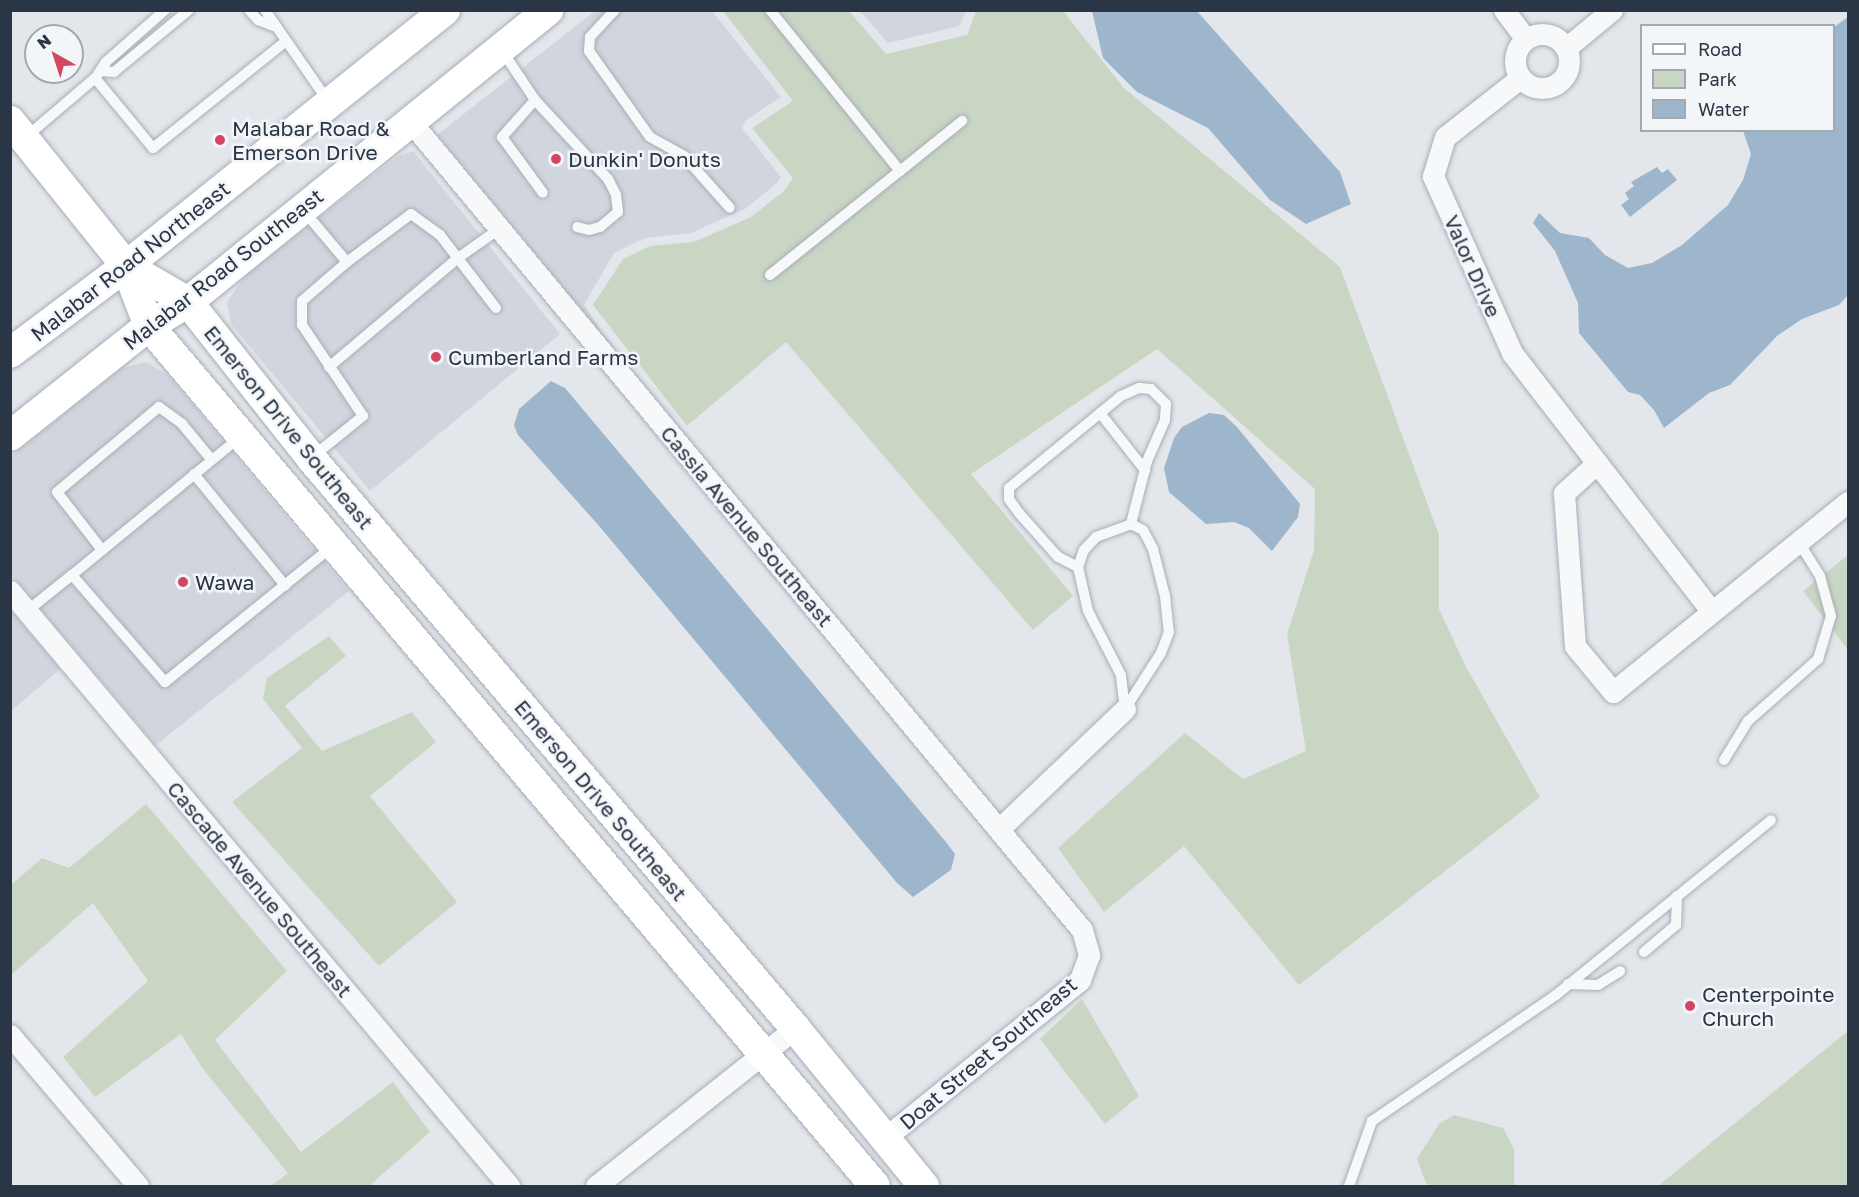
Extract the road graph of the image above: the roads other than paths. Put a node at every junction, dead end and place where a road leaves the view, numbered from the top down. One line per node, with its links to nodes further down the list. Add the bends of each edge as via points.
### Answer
1 (165, 10): 16 (lane, via 105,62)
2 (189, 10): 16 (lane, via 114,72)
3 (249, 10): 11 (lane, via 258,20)
4 (265, 10): 11 (lane)
5 (446, 10): 19 (street, Malabar Road Northeast)
6 (548, 10): 15 (street, Malabar Road Southeast)
7 (615, 10): 26 (lane, via 590,37 590,51 650,137 684,156)
8 (770, 10): 23 (lane)
9 (1504, 10): 12 (street)
10 (1612, 10): 14 (street)
11 (274, 26): 13 (lane)
12 (1526, 39): 14 (street, via 1534,35 1553,36); 17 (street, via 1516,54)
13 (286, 40): 16 (lane, via 153,148); 19 (lane)
14 (1566, 48): 17 (street, via 1567,73 1555,85 1538,88)
15 (501, 49): 18 (lane); 21 (street, Malabar Road Southeast)
16 (98, 74): 22 (lane)
17 (1520, 78): 43 (street, Valor Drive, via 1445,137 1433,176 1512,353)
18 (535, 100): 24 (lane, via 502,137); 27 (lane, via 608,179 616,195 618,212 600,227)
19 (329, 103): 31 (street, Malabar Road Northeast)
20 (962, 121): 23 (lane)
21 (411, 122): 25 (street, Malabar Road Southeast); 28 (street, Cassia Avenue Southeast)
22 (17, 130): 31 (street)
23 (900, 171): 32 (lane)
24 (543, 193)
25 (301, 208): 30 (lane); 33 (street, Malabar Road Southeast)
26 (730, 208)
27 (577, 227)
28 (499, 229): 29 (lane); 60 (street, Cassia Avenue Southeast)
29 (458, 258): 30 (lane, via 440,235 411,214); 34 (lane); 37 (lane)
30 (347, 262): 37 (lane, via 302,301 302,325)
31 (126, 266): 33 (street, Emerson Drive Southeast); 35 (street, Emerson Drive Southeast); 36 (street, Malabar Road Northeast)
32 (770, 275)
33 (188, 302): 35 (street, Malabar Road Southeast); 41 (street, Emerson Drive Southeast)
34 (496, 308)
35 (149, 326): 39 (street, Emerson Drive Southeast); 40 (street, Malabar Road Southeast)
36 (10, 353)
37 (329, 368): 41 (lane, via 363,416)
38 (1100, 413): 44 (lane); 44 (lane, via 1139,388 1151,389 1161,396 1166,404 1165,420); 51 (lane, via 1009,488 1009,499 1019,513 1058,557)
39 (242, 435): 42 (lane); 49 (street, Emerson Drive Southeast)
40 (10, 436)
41 (311, 458): 66 (street, Emerson Drive Southeast)
42 (211, 459): 45 (lane); 50 (lane, via 182,424 159,407 142,421 57,492)
43 (1597, 464): 56 (street, Valor Drive); 56 (street, via 1564,493 1575,646 1613,692)
44 (1145, 470): 47 (lane)
45 (195, 474): 50 (lane); 53 (lane)
46 (1848, 502): 48 (street)
47 (1131, 524): 51 (lane, via 1096,537 1084,550); 57 (lane, via 1143,530 1153,549 1169,632 1161,653)
48 (1799, 542): 56 (street); 58 (lane, via 1820,576 1831,616 1818,659 1748,721)
49 (335, 545): 53 (lane); 68 (street, Emerson Drive Southeast)
50 (102, 550): 52 (lane)
51 (1078, 567): 57 (lane, via 1088,611 1120,675)
52 (72, 575): 53 (lane, via 165,682); 55 (lane)
53 (285, 585)
54 (10, 591): 55 (street, Cascade Avenue Southeast)
55 (27, 611): 71 (street, Cascade Avenue Southeast)
56 (1712, 612)
57 (1125, 708): 60 (street)
58 (1724, 760)
59 (1771, 820): 61 (lane)
60 (999, 829): 62 (street, Cassia Avenue Southeast)
61 (1677, 897): 63 (lane, via 1676,925); 65 (lane)
62 (1082, 930): 69 (street, Doat Street Southeast, via 1089,955 1080,980)
63 (1644, 952)
64 (1620, 971): 65 (lane, via 1598,985)
65 (1568, 984): 75 (lane, via 1372,1121)
66 (795, 1028): 68 (street); 69 (street, Emerson Drive Southeast)
67 (10, 1035): 70 (street)
68 (766, 1053): 72 (street); 73 (street, Emerson Drive Southeast)
69 (885, 1138): 74 (street, Emerson Drive Southeast)
70 (138, 1186)
71 (509, 1186)
72 (596, 1186)
73 (874, 1186)
74 (924, 1186)
75 (1349, 1186)

